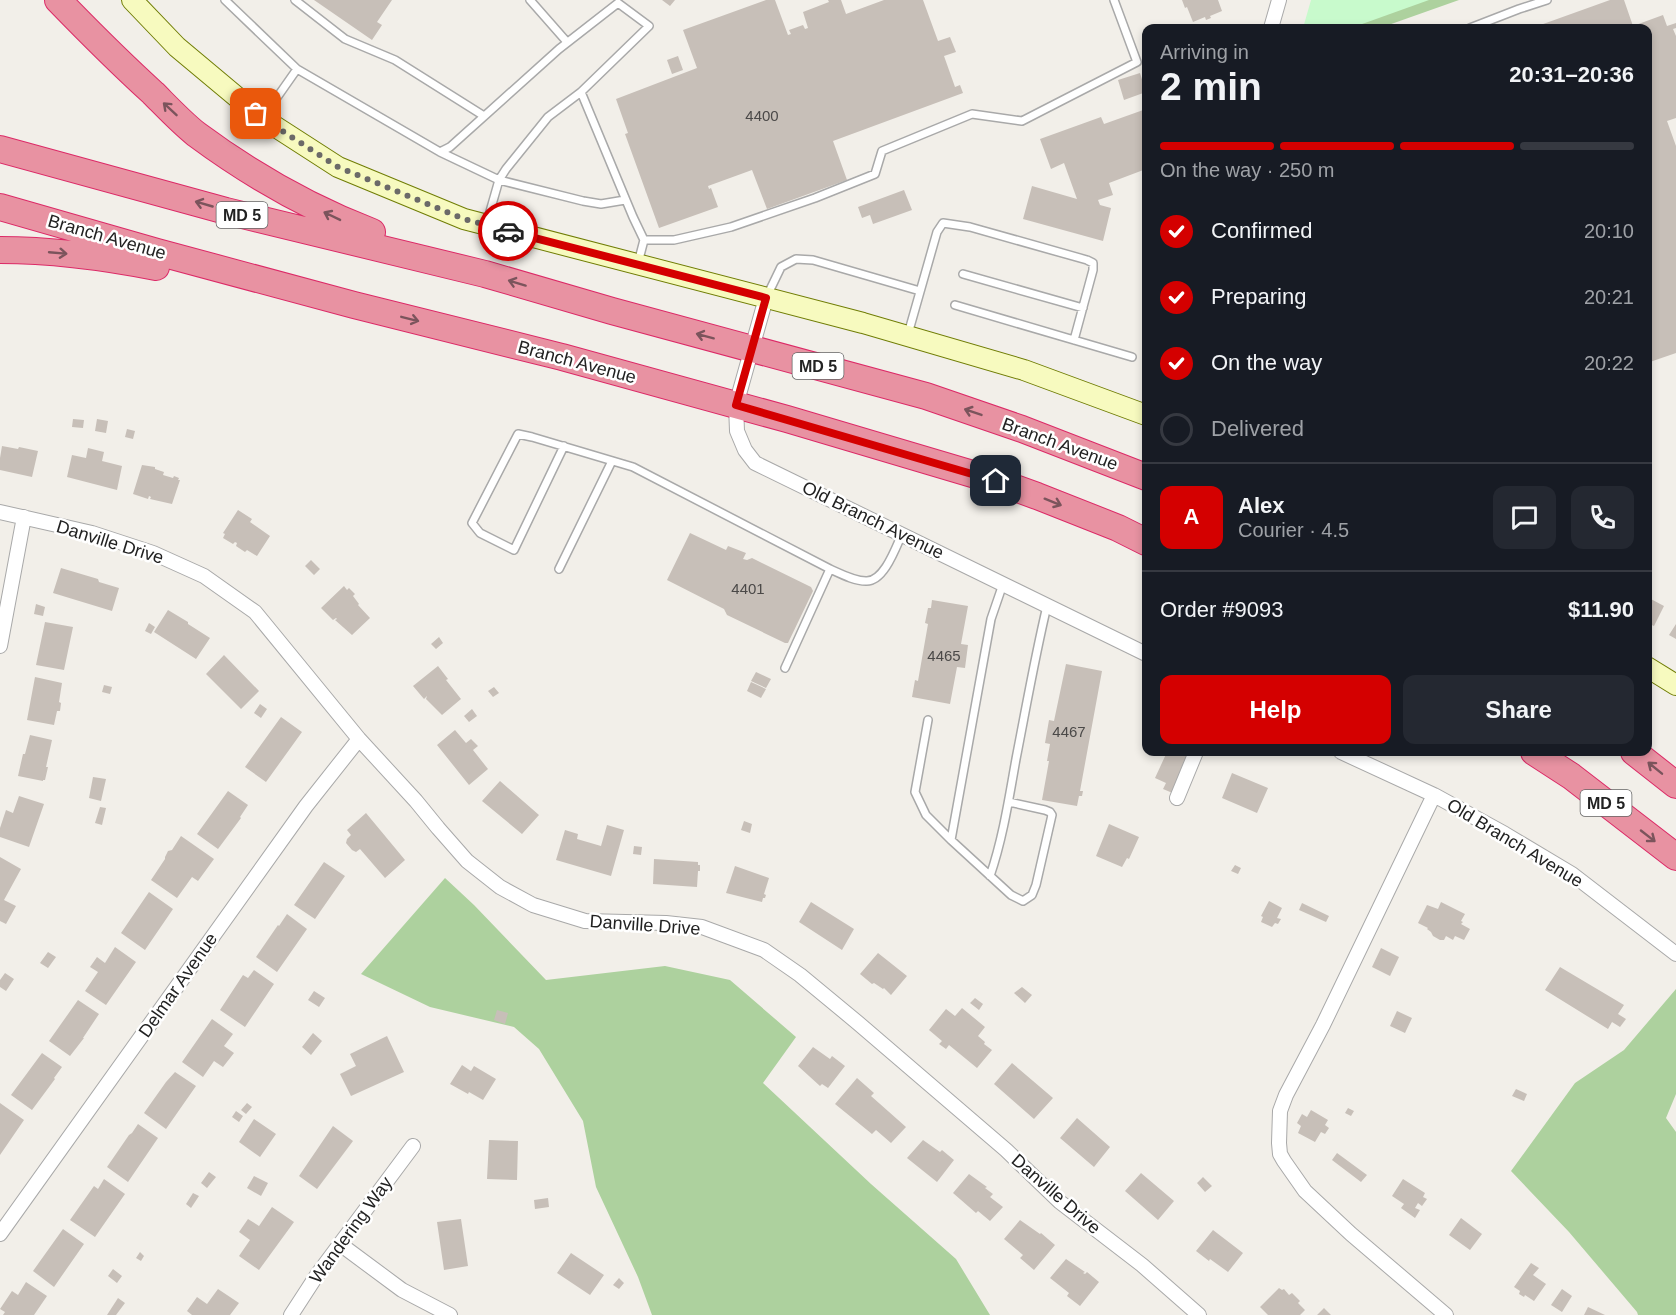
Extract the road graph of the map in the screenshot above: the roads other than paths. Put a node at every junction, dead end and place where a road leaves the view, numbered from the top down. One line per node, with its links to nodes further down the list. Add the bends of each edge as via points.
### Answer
1 (58, 0): 25 (highway, one-way to 1, via 339,220 245,168 194,133)
2 (132, 0): 15 (street, via 177,47)
3 (225, 0): 12 (lane)
4 (295, 0): 14 (lane, via 345,39 395,60)
5 (530, 0): 11 (lane)
6 (1114, 0): 22 (lane, via 1137,62 1022,121 972,114 882,151 875,174 815,198 731,227 674,240)
7 (1279, 0): 9 (street)
8 (1547, 0): 10 (lane)
9 (1272, 24)
10 (1480, 24)
11 (567, 42): 13 (lane, via 618,3 649,26); 14 (lane)
12 (297, 69): 15 (lane); 17 (lane)
13 (582, 92): 18 (lane, via 548,117); 19 (lane)
14 (484, 116): 17 (lane)
15 (262, 118): 21 (street, via 338,167)
16 (0, 149): 25 (highway, Branch Avenue / MD 5, one-way to 16, via 226,211)
17 (440, 152): 18 (lane)
18 (499, 180): 19 (lane, via 600,204); 21 (lane)
19 (626, 200): 22 (lane)
20 (0, 207): 29 (highway, Branch Avenue)
21 (486, 225): 24 (street)
22 (644, 240): 24 (lane)
23 (0, 250): 29 (highway, one-way to 29, via 108,258)
24 (637, 264): 28 (street)
25 (485, 274): 34 (highway, Branch Avenue / MD 5, one-way to 25)
26 (963, 274): 31 (lane)
27 (920, 291): 28 (lane, via 813,260 796,259 781,267); 31 (lane, via 943,223 970,227 1093,263); 32 (lane)
28 (766, 298): 32 (street); 34 (street, Old Branch Avenue)
29 (354, 305): 36 (highway, Branch Avenue, one-way to 36)
30 (955, 305): 33 (lane)
31 (1083, 308): 33 (lane)
32 (908, 336): 37 (street, via 1024,370)
33 (1074, 340): 35 (lane)
34 (752, 349): 36 (street, Old Branch Avenue); 40 (highway, Branch Avenue / MD 5, one-way to 34, via 926,396)
35 (1132, 357)
36 (736, 405): 43 (street, Old Branch Avenue, via 737,431 755,463); 44 (highway, Branch Avenue, one-way to 44, via 996,481)
37 (1142, 414)
38 (564, 446): 38 (lane, via 518,435 472,523 476,529 514,550); 39 (lane)
39 (612, 461): 45 (lane); 46 (lane, via 633,467)
40 (1142, 475)
41 (0, 512): 42 (street, Danville Drive)
42 (24, 517): 49 (street); 55 (street, Danville Drive, via 92,533 153,553 204,576 255,612)
43 (902, 534): 46 (lane, via 886,568 868,582); 47 (street, Old Branch Avenue)
44 (1142, 540)
45 (560, 569)
46 (830, 569): 51 (lane)
47 (1003, 584): 48 (street, Old Branch Avenue); 64 (lane, via 991,619)
48 (1047, 606): 50 (street, Old Branch Avenue); 63 (lane)
49 (0, 646)
50 (1142, 652)
51 (785, 668)
52 (1652, 670): 53 (street)
53 (1676, 685)
54 (928, 720): 64 (lane, via 915,792 926,815)
55 (359, 739): 69 (street, Delmar Avenue, via 306,806); 73 (street, Danville Drive, via 467,861 500,887 533,904 585,921 702,927 764,950 858,1023 1006,1150 1060,1202)
56 (1194, 756): 62 (street)
57 (1350, 756): 61 (street, Old Branch Avenue)
58 (1539, 756): 65 (highway, MD 5, one-way to 65)
59 (1639, 756): 60 (highway, one-way to 59)
60 (1676, 785)
61 (1434, 795): 67 (street, Old Branch Avenue, via 1572,874); 74 (street, via 1286,1095 1280,1111 1279,1143 1280,1154 1305,1191)
62 (1177, 798)
63 (1009, 802): 66 (lane); 66 (lane, via 1046,810 1052,815 1036,885 1032,896 1023,901)
64 (951, 840): 66 (lane)
65 (1676, 857)
66 (990, 876)
67 (1676, 954)
68 (413, 1146): 70 (street, Wandering Way)
69 (0, 1234)
70 (340, 1244): 71 (street, Wandering Way); 72 (street, via 402,1290)
71 (291, 1315)
72 (450, 1315)
73 (1199, 1315)
74 (1446, 1315)

